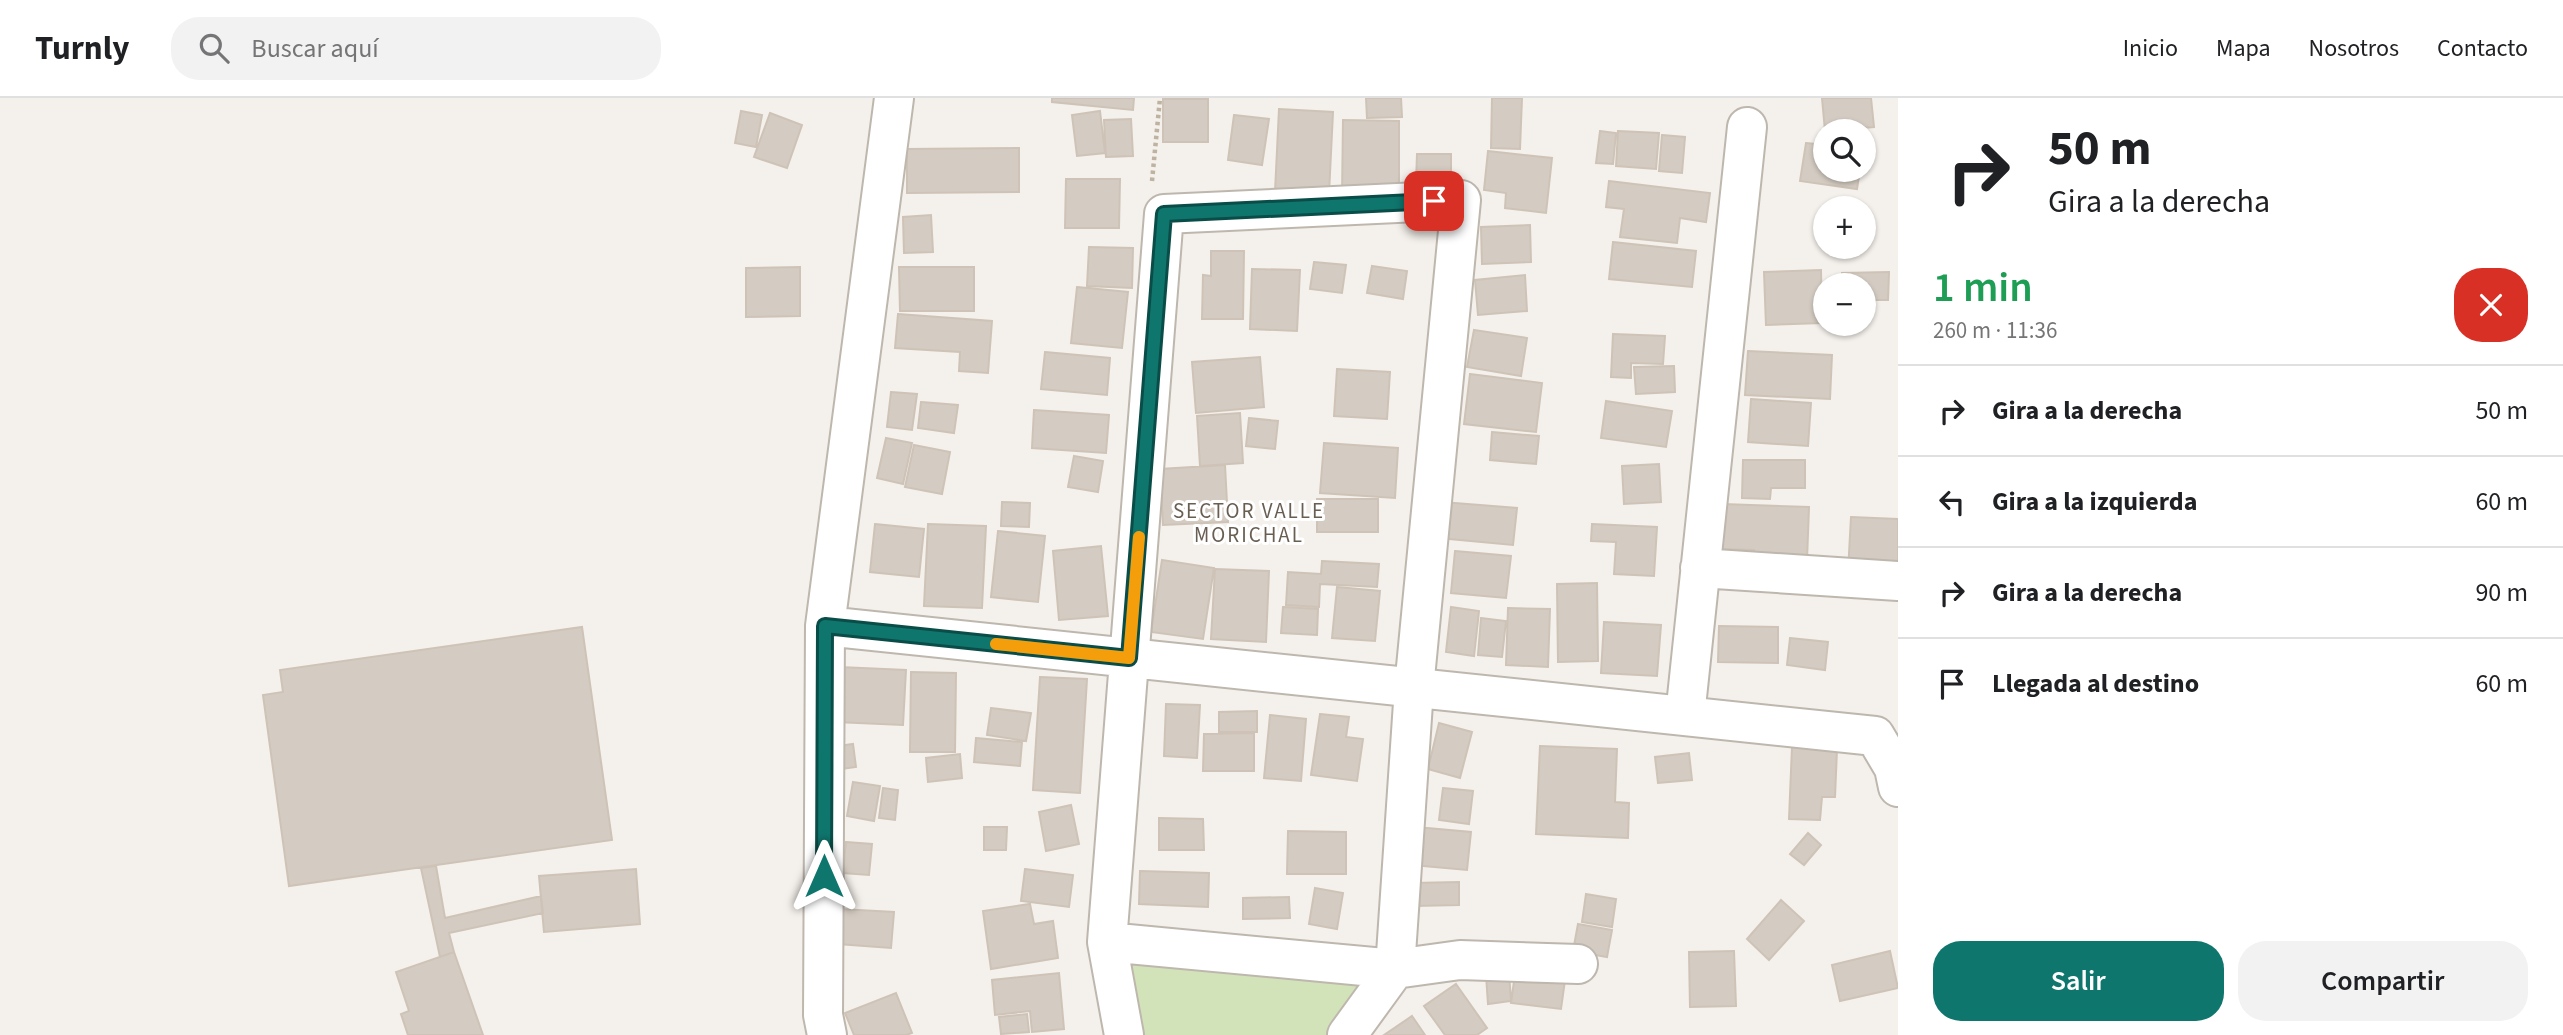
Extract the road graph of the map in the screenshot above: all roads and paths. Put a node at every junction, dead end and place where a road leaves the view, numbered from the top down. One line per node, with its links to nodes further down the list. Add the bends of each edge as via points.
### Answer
1 (894, 98): 7 (street)
2 (1160, 98): 4 (path, via 1152,181)
3 (1746, 127): 5 (street)
4 (1164, 214): 8 (street); 9 (street, via 1461,200)
5 (1700, 568): 6 (street); 10 (street)
6 (1898, 581)
7 (825, 626): 8 (street); 15 (street, via 823,1015)
8 (1129, 658): 9 (street); 12 (street)
9 (1415, 688): 10 (street); 14 (street)
10 (1685, 716): 11 (street, via 1875,736 1894,768)
11 (1898, 787)
12 (1107, 942): 14 (street); 16 (street)
13 (1578, 964): 14 (street, via 1460,960)
14 (1395, 969): 17 (street)
15 (827, 1035)
16 (1124, 1035)
17 (1347, 1035)

